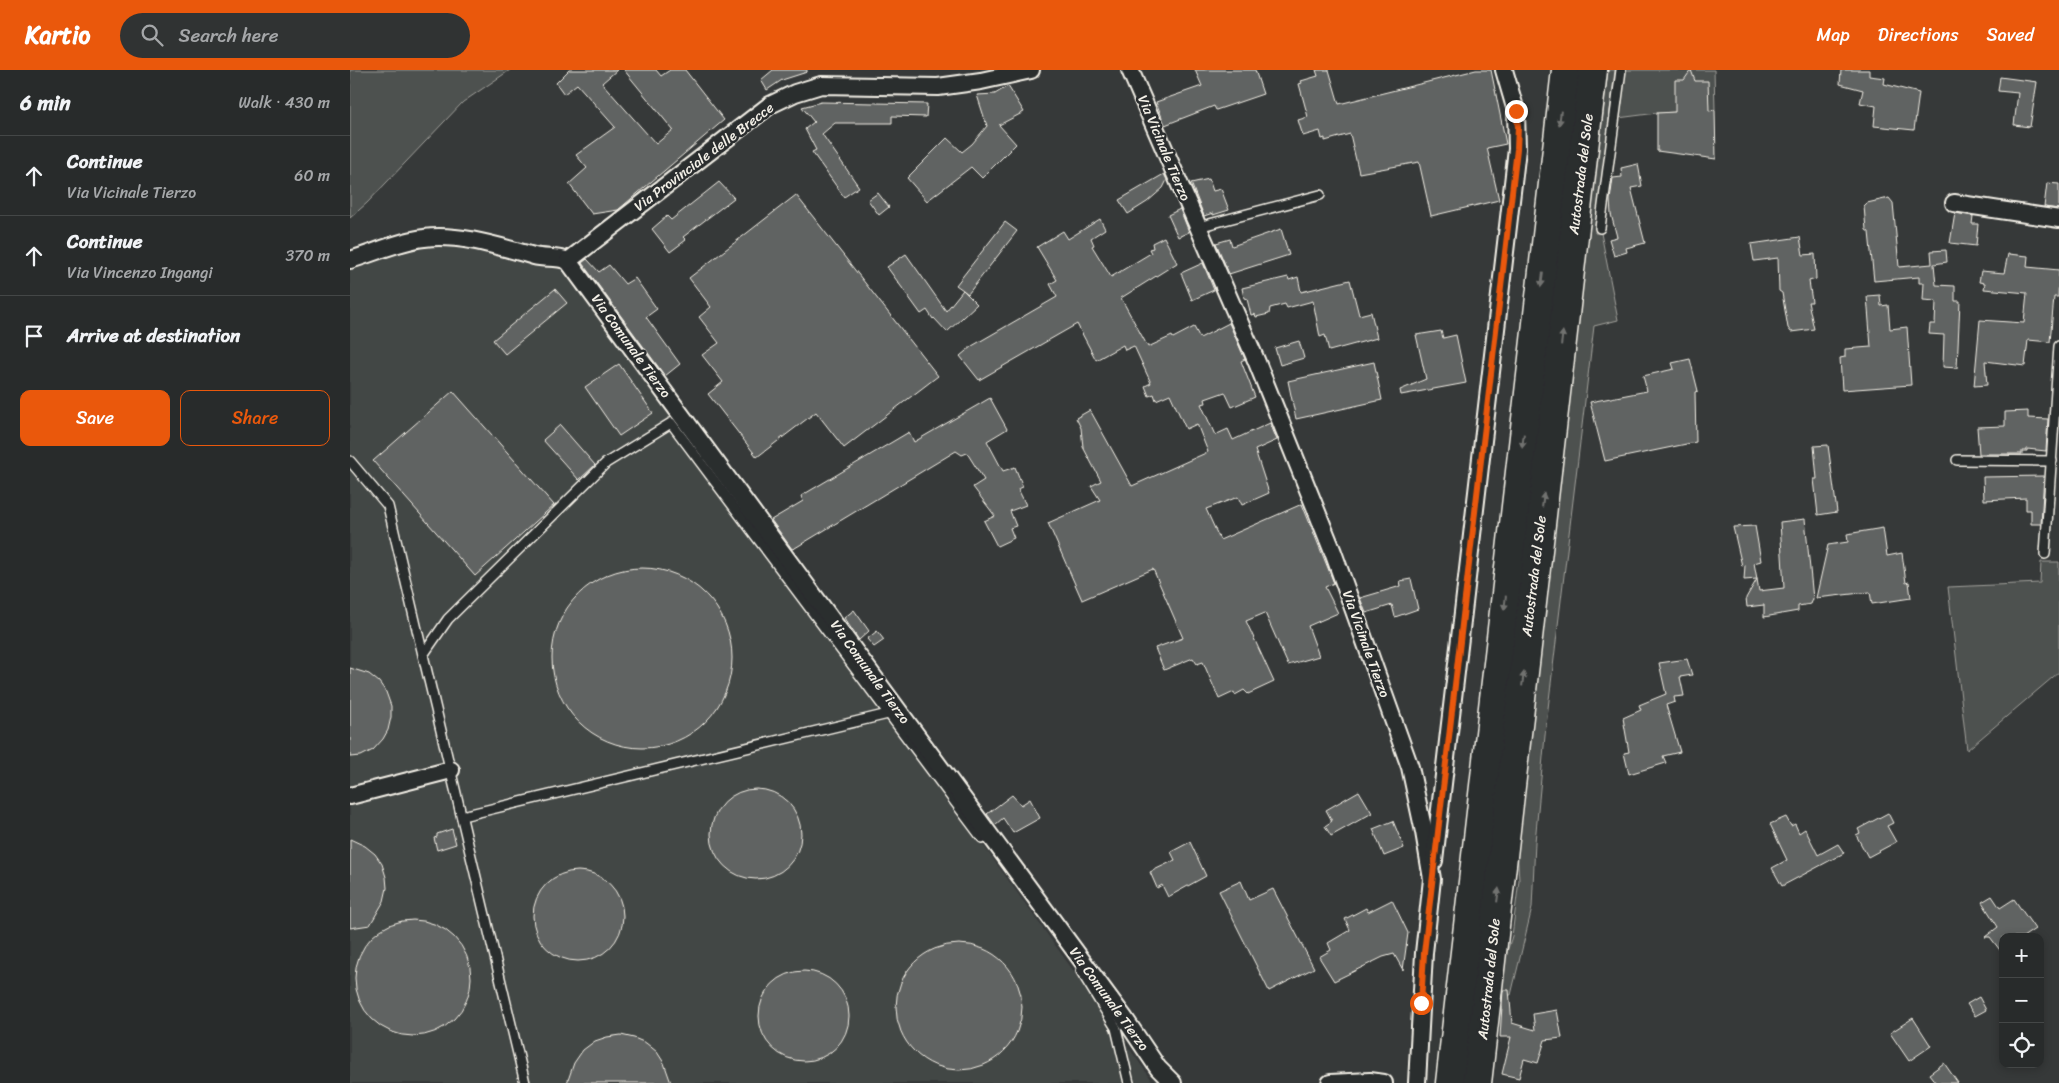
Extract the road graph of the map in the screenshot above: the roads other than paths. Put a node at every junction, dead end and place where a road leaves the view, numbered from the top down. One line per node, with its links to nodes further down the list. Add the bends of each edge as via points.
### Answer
1 (1031, 70): 13 (street, Via Provinciale delle Brecce, via 938,87 822,85 795,92 770,105)
2 (1130, 70): 10 (street, Via Vicinale Tierzo)
3 (1504, 70): 24 (street, via 1516,111 1517,149)
4 (1566, 70): 31 (highway, Autostrada del Sole, one-way to 31)
5 (1593, 70): 32 (highway, Autostrada del Sole, one-way to 5)
6 (1621, 70): 11 (lane)
7 (1320, 194): 10 (lane)
8 (1954, 204): 9 (street)
9 (2059, 219)
10 (1198, 227): 24 (street, Via Vicinale Tierzo, via 1337,561 1410,767)
11 (1600, 228)
12 (350, 260): 13 (street, via 414,240 440,237)
13 (568, 261): 27 (street, Via Comunale Tierzo, via 1158,1068)
14 (2059, 346): 17 (lane)
15 (350, 460): 19 (lane, via 388,506)
16 (1957, 460): 17 (lane)
17 (2052, 461): 18 (lane)
18 (2045, 554)
19 (423, 655): 20 (lane, via 448,619 606,463 671,423); 21 (lane)
20 (888, 714): 23 (lane); 26 (lane, via 1071,955 1116,1028)
21 (451, 770): 22 (street); 23 (lane)
22 (350, 796)
23 (462, 816): 25 (lane)
24 (1432, 879): 30 (street, Via Vicinale Tierzo, via 1424,953)
25 (525, 1083)
26 (1129, 1083)
27 (1173, 1083)
28 (1330, 1083): 29 (street)
29 (1384, 1083)
30 (1417, 1083)
31 (1450, 1083)
32 (1477, 1083)

